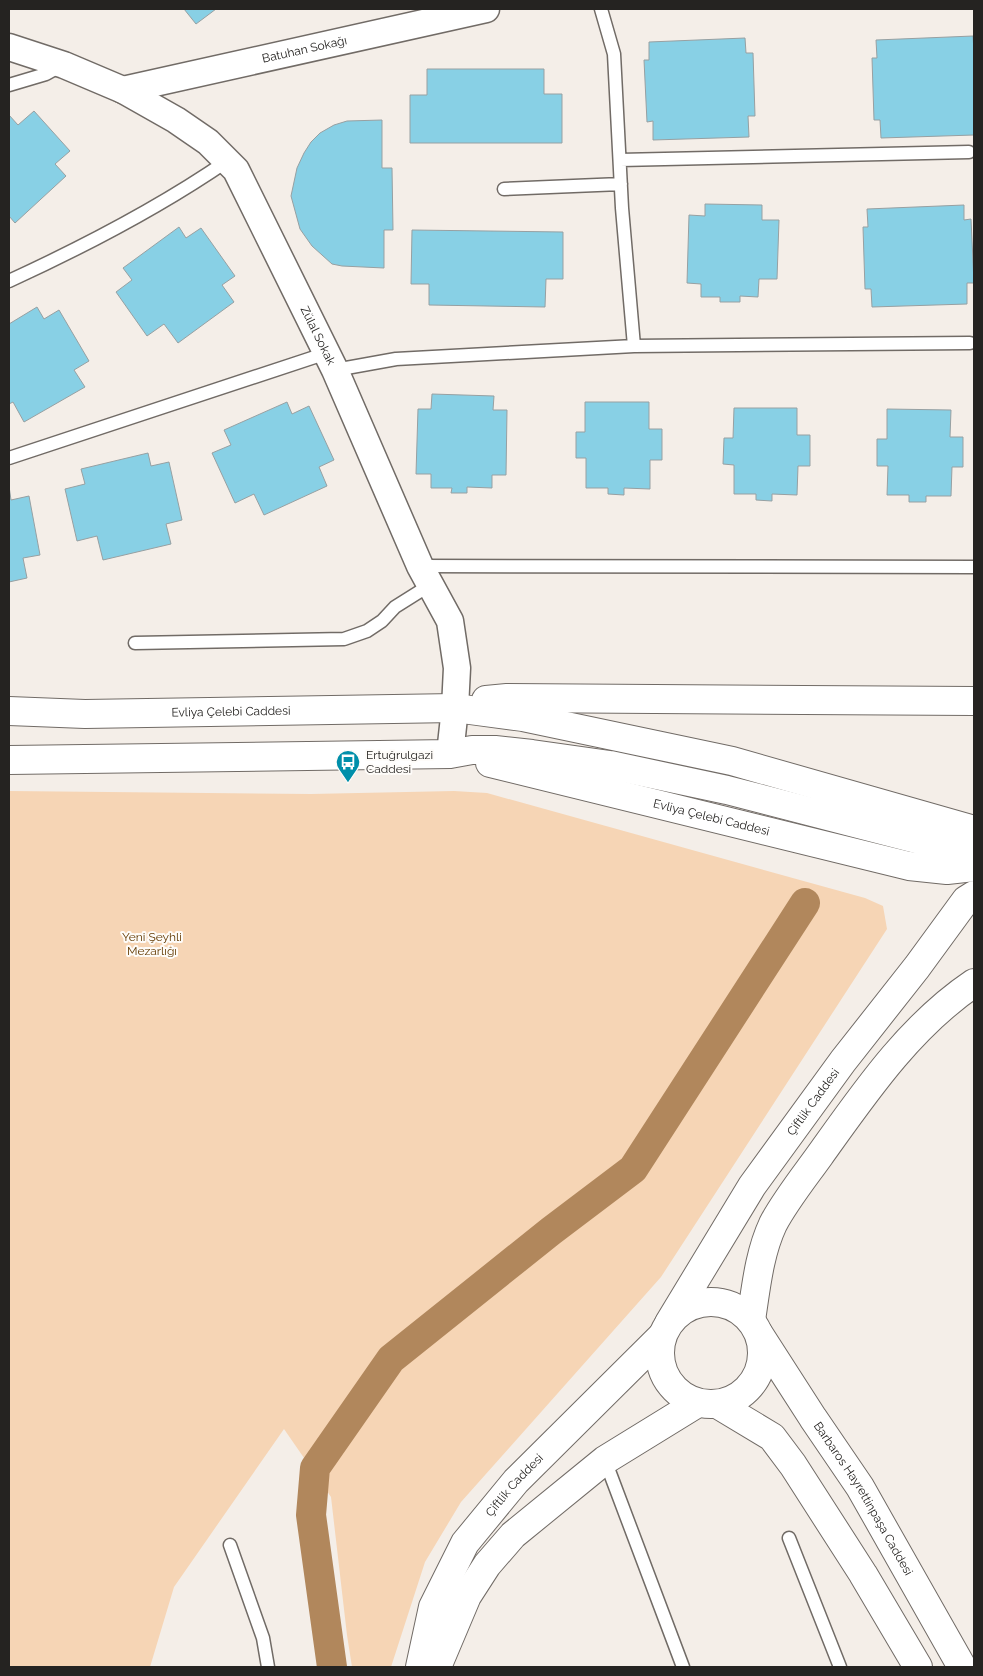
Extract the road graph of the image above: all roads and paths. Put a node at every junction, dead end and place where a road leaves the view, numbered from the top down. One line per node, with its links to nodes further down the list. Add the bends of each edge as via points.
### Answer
1 (486, 9): 6 (street, Batuhan Sokağı)
2 (601, 9): 8 (lane, via 614,54)
3 (9, 47): 4 (street, Zülal Sokak)
4 (64, 65): 5 (lane); 6 (street, Zülal Sokak)
5 (9, 85)
6 (123, 90): 9 (street, Zülal Sokak, via 176,120 208,142)
7 (970, 152): 8 (lane)
8 (620, 160): 10 (lane)
9 (227, 161): 12 (lane, via 195,183 62,256); 15 (street, Zülal Sokak, via 236,170)
10 (621, 184): 11 (lane); 14 (lane)
11 (504, 189)
12 (9, 281)
13 (970, 343): 14 (lane)
14 (634, 346): 15 (lane)
15 (332, 362): 16 (lane); 18 (street, Zülal Sokak)
16 (9, 458)
17 (974, 567): 18 (lane)
18 (425, 575): 19 (lane, via 382,620 367,631 344,639); 21 (street, Zülal Sokak, via 450,621 457,668)
19 (135, 643)
20 (974, 701): 21 (street, Evliya Çelebi Caddesi, via 508,698)
21 (455, 708): 22 (street, Evliya Çelebi Caddesi, via 86,714); 23 (street, Zülal Sokak); 25 (street, Evliya Çelebi Caddesi, via 522,717 732,761)
22 (9, 711)
23 (450, 754): 24 (street, Evliya Çelebi Caddesi); 26 (street, Evliya Çelebi Caddesi, via 472,750 532,754 610,765 727,790); 27 (street, Evliya Çelebi Caddesi, via 909,866 947,870)
24 (9, 760)
25 (974, 830)
26 (974, 854)
27 (974, 867)
28 (974, 895): 31 (street, Çiftlik Caddesi, via 966,900 763,1171)
29 (974, 983): 30 (street, via 952,998 890,1060 795,1191 774,1224 761,1261)
30 (755, 1327): 31 (street, via 739,1310 725,1303 709,1301 694,1304 680,1312); 32 (street, via 762,1349 761,1365 755,1379 732,1400); 43 (street, Barbaros Hayrettinpaşa Caddesi, via 860,1487)
31 (666, 1330): 32 (street, via 660,1350 666,1379 676,1390); 38 (street, Çiftlik Caddesi, via 516,1481 465,1543 433,1607)
32 (707, 1404): 33 (street); 42 (street, via 772,1437 863,1574)
33 (605, 1460): 39 (street, via 513,1535 487,1565 467,1596); 40 (lane)
34 (788, 1538): 41 (lane)
35 (230, 1545): 37 (lane, via 263,1638)
36 (974, 1662): 43 (street)
37 (268, 1667)
38 (420, 1667)
39 (437, 1667)
40 (683, 1667)
41 (840, 1667)
42 (918, 1667)
43 (963, 1667)

